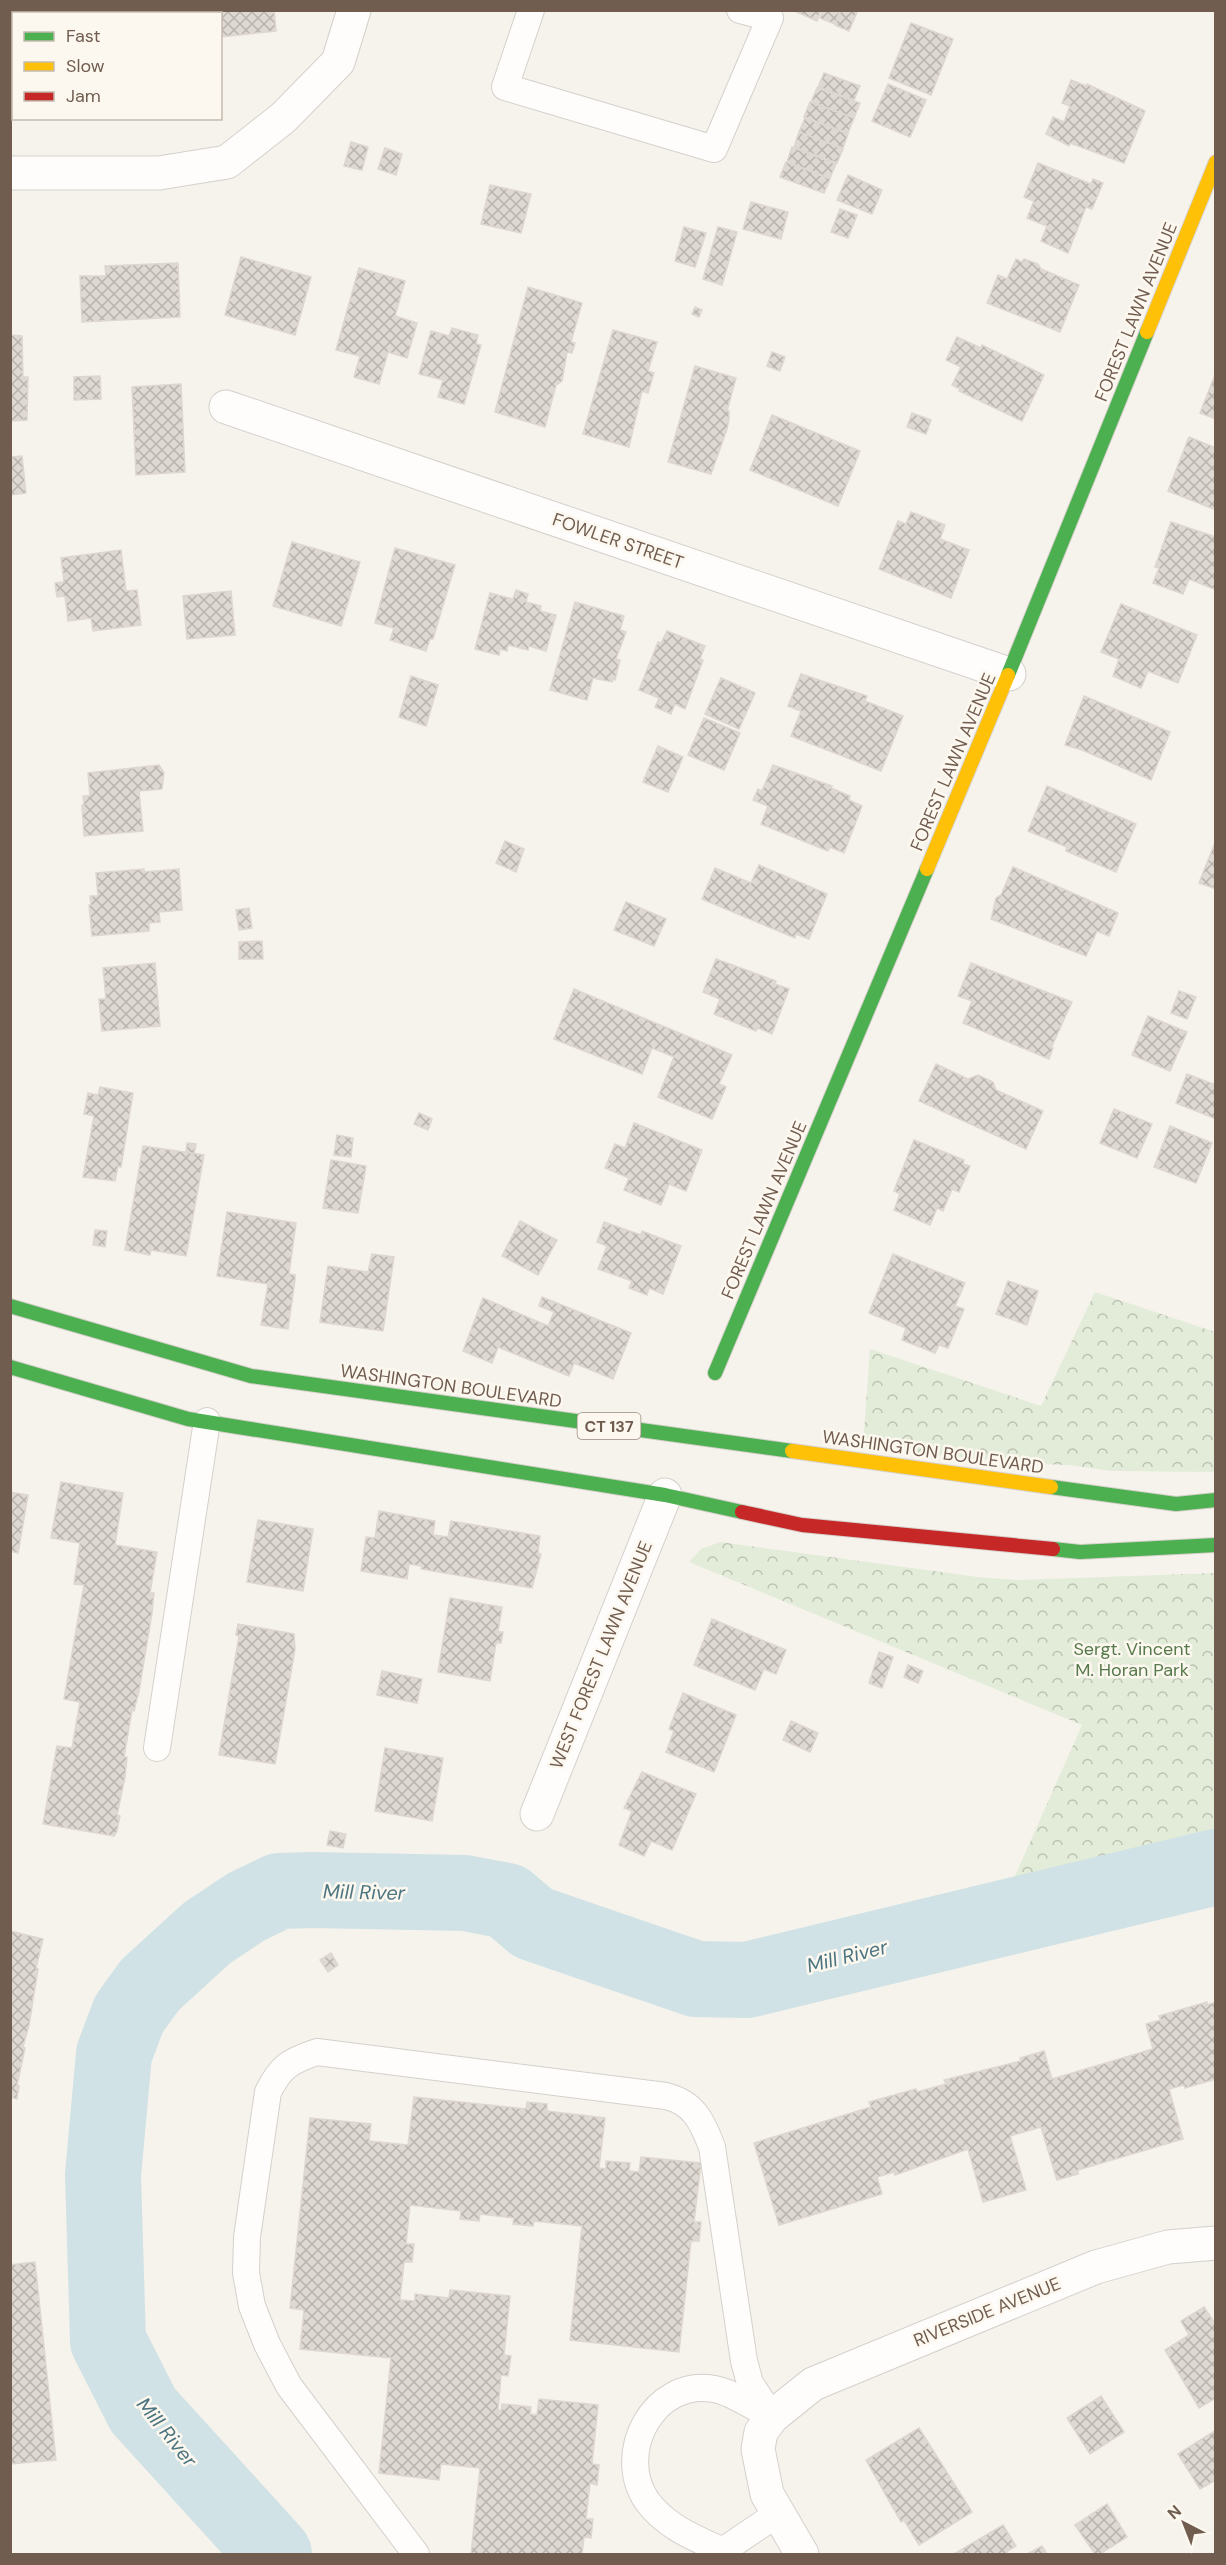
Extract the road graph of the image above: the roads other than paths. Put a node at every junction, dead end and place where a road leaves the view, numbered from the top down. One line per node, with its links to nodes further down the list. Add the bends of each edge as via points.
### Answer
1 (354, 10): 5 (street, via 338,62 283,118 227,162 159,173)
2 (531, 10): 3 (lane, via 505,87 714,149 770,18)
3 (740, 10)
4 (1215, 162): 7 (main road, FOREST LAWN AVENUE)
5 (10, 173)
6 (226, 407): 7 (street, FOWLER STREET)
7 (1009, 674): 10 (main road, FOREST LAWN AVENUE)
8 (10, 1306): 13 (main road, WASHINGTON BOULEVARD / CT 137, via 251,1376 1176,1504)
9 (10, 1367): 11 (main road)
10 (716, 1373)
11 (207, 1421): 12 (main road); 15 (lane)
12 (664, 1495): 14 (main road, via 802,1525 1080,1552); 16 (street, WEST FOREST LAWN AVENUE)
13 (1215, 1500)
14 (1215, 1545)
15 (157, 1748)
16 (537, 1814)
17 (1215, 2243): 18 (street, RIVERSIDE AVENUE, via 1168,2247 1096,2267 813,2384)
18 (772, 2417): 19 (street, via 761,2432 758,2448 767,2494); 20 (lane, via 717,2389 696,2387 678,2392 660,2404 636,2443 634,2467 646,2499 656,2512 680,2531); 21 (lane, via 750,2384 744,2361 712,2147 702,2121 682,2100 317,2052 295,2060 278,2072 268,2092 247,2237 246,2273 252,2306 289,2386)
19 (777, 2514): 20 (lane); 22 (street)
20 (721, 2553)
21 (416, 2554)
22 (802, 2554)

